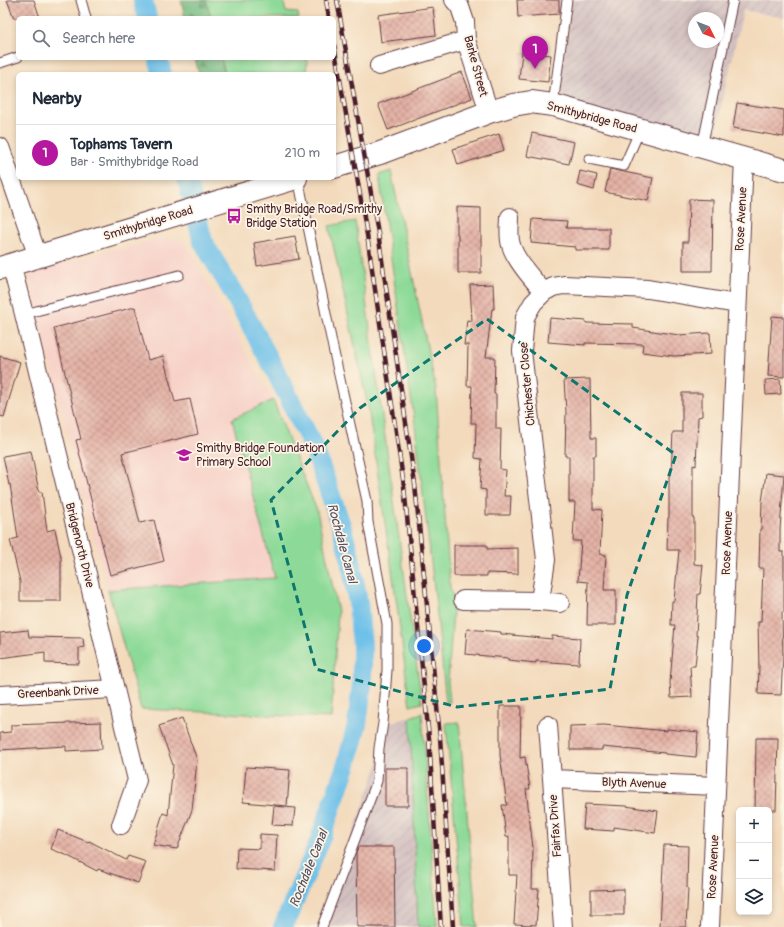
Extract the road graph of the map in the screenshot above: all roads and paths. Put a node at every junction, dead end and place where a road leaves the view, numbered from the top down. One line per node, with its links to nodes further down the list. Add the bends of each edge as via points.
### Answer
1 (81, 0): 5 (lane)
2 (454, 0): 6 (street, Barke Street, via 460,7 465,22)
3 (567, 0): 10 (lane)
4 (733, 0): 14 (lane)
5 (85, 16)
6 (466, 40): 9 (street); 11 (street, Barke Street)
7 (16, 58): 8 (lane)
8 (0, 63)
9 (379, 66)
10 (554, 105): 11 (street, Smithybridge Road, via 531,102); 12 (street, Smithybridge Road)
11 (488, 112): 17 (street, Smithybridge Road, via 380,153)
12 (640, 130): 14 (street, Smithybridge Road); 15 (lane, via 624,166)
13 (0, 147): 22 (street)
14 (702, 147): 16 (street, Smithybridge Road)
15 (589, 159)
16 (744, 159): 18 (street, Smithybridge Road); 26 (street, Rose Avenue)
17 (336, 166)
18 (784, 170)
19 (290, 180): 22 (street, Smithybridge Road)
20 (297, 180): 37 (lane, via 367,501 368,522 387,624 383,723 377,781)
21 (510, 217): 25 (street, via 511,245 518,260)
22 (38, 256): 23 (street, Smithybridge Road)
23 (6, 266): 27 (street, Bridgenorth Drive)
24 (179, 274): 27 (lane)
25 (544, 292): 26 (street, Chichester Close, via 564,285 648,289); 29 (street, Chichester Close, via 533,303 525,317 522,351 546,560)
26 (737, 304): 35 (street, Rose Avenue)
27 (24, 314): 31 (street, Bridgenorth Drive)
28 (463, 600): 29 (street)
29 (540, 601): 30 (street)
30 (560, 603)
31 (115, 689): 32 (street, Greenbank Drive); 36 (street, Bridgenorth Drive, via 137,780)
32 (0, 695)
33 (548, 725): 34 (street, Fairfax Drive)
34 (552, 780): 35 (street, Blyth Avenue); 38 (street, Fairfax Drive)
35 (716, 786): 39 (street, Rose Avenue)
36 (121, 825)
37 (322, 927)
38 (563, 927)
39 (710, 927)

